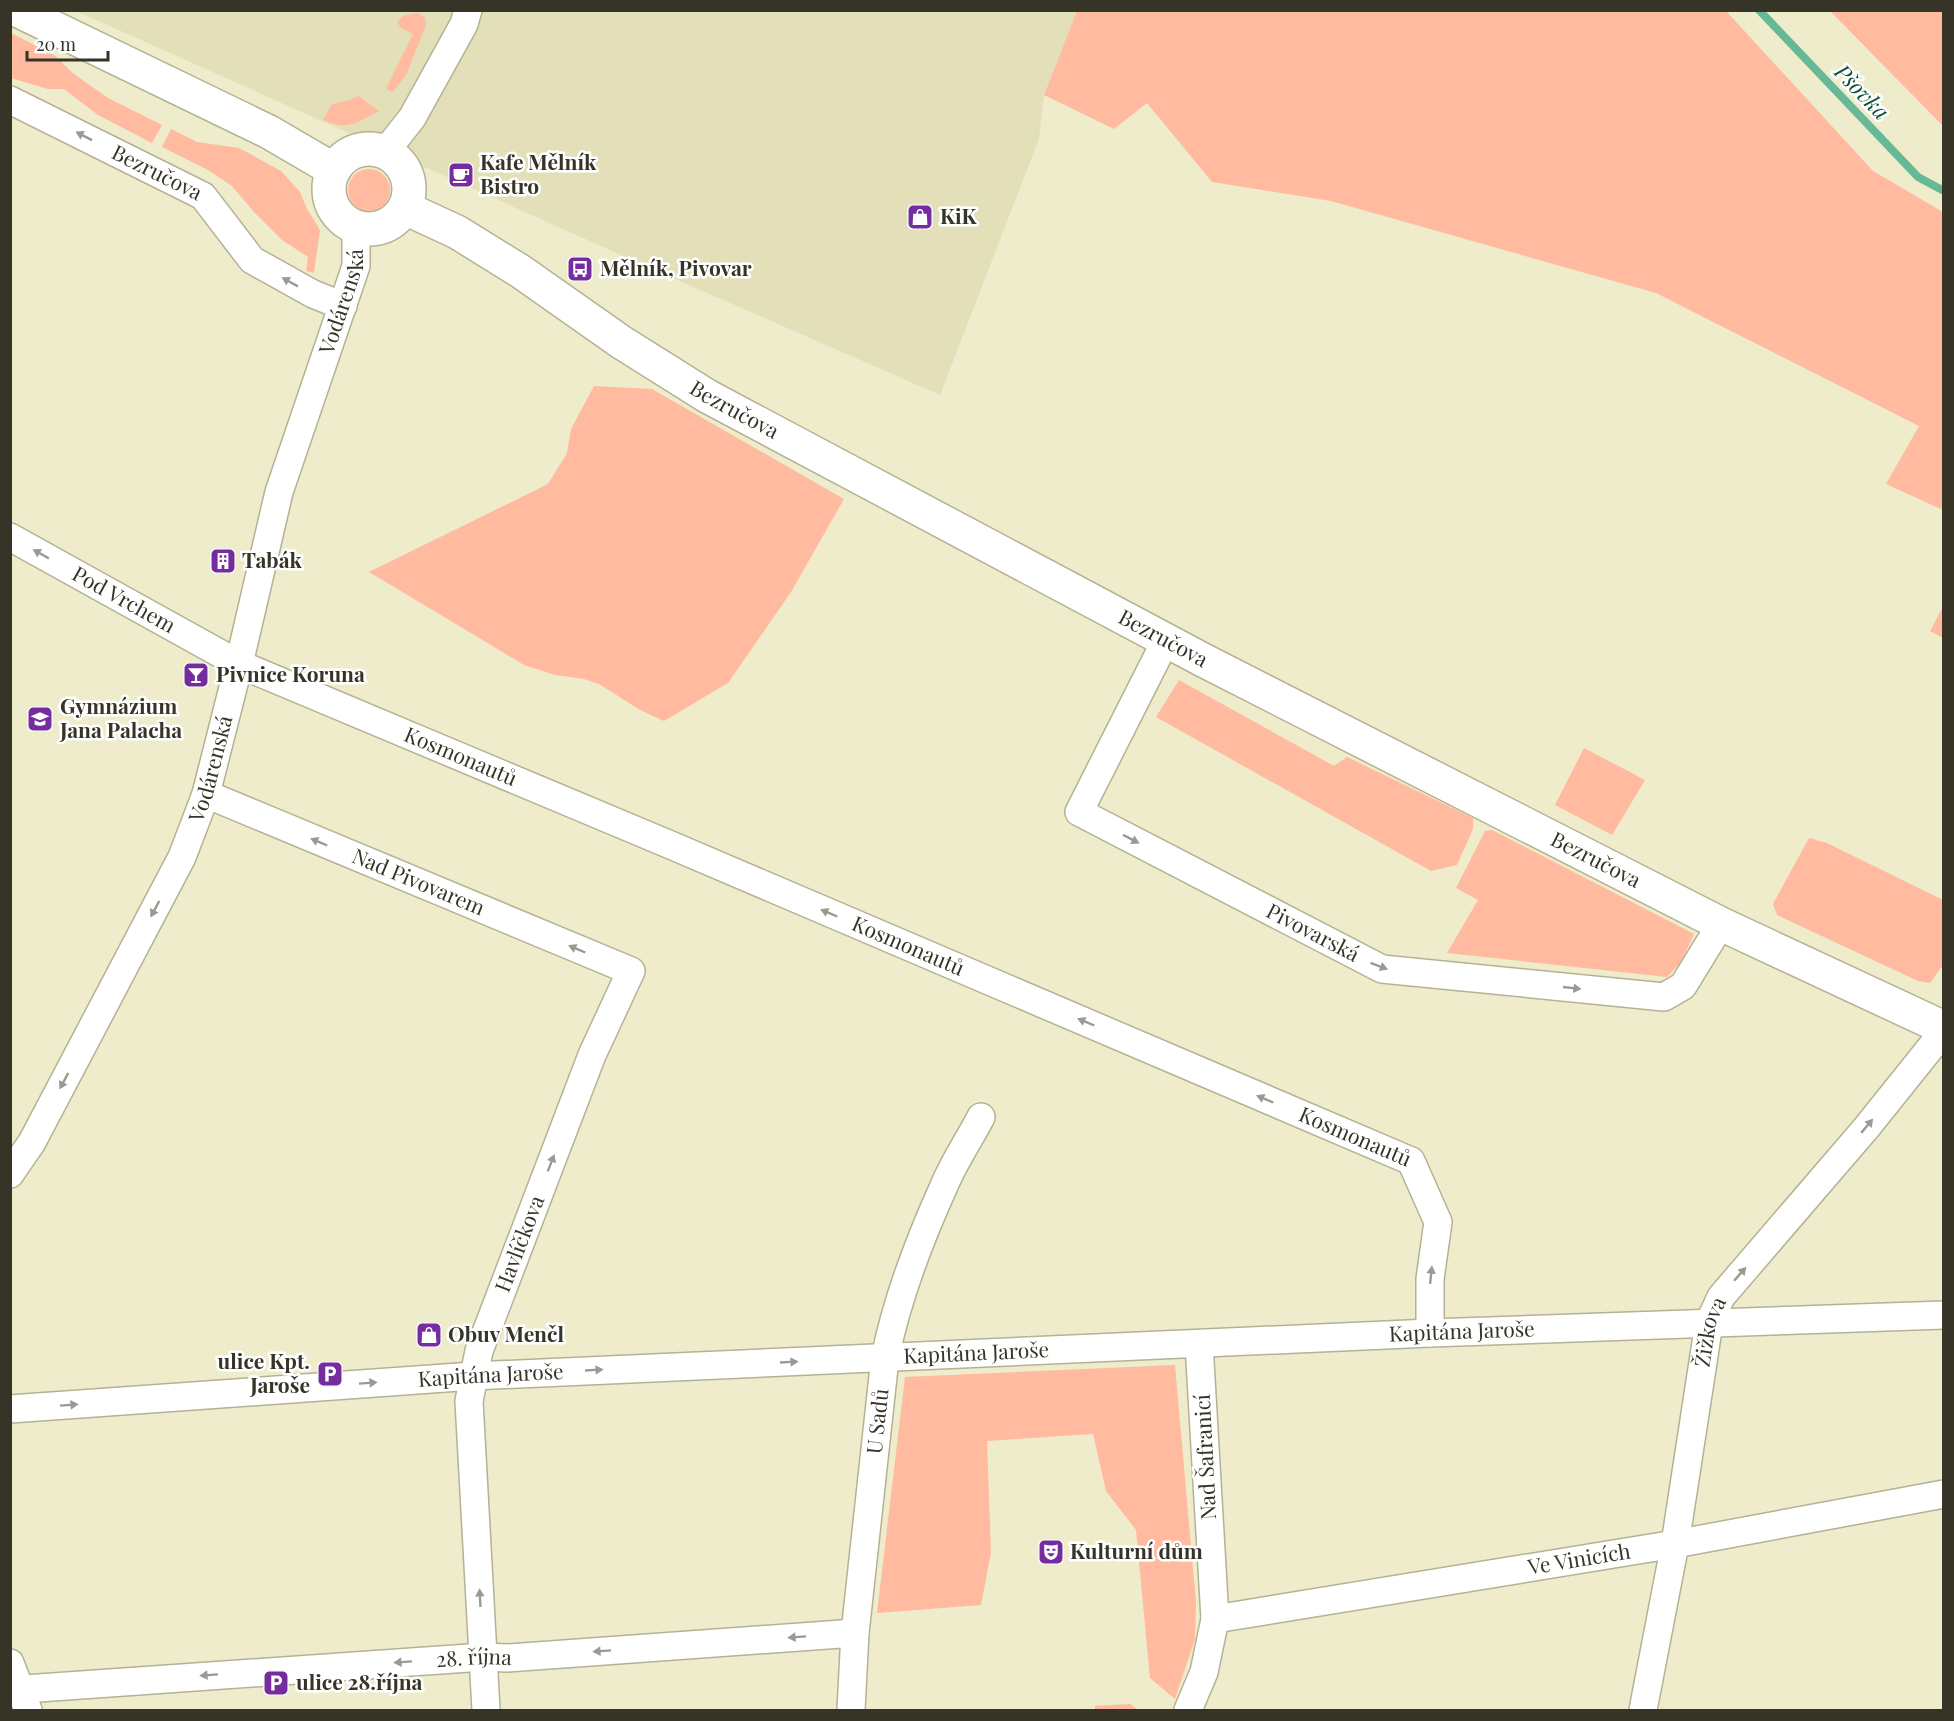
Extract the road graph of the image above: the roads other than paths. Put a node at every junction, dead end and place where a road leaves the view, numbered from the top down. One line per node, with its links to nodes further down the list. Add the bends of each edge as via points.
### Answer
1 (17, 10): 5 (street, via 269,132)
2 (468, 10): 4 (street, via 412,118)
3 (10, 100): 8 (street, Bezručova, one-way to 3, via 252,260 203,196)
4 (385, 152): 5 (street, via 356,151); 6 (street, via 396,159 407,176 409,195)
5 (334, 170): 7 (street, via 330,199 339,217)
6 (405, 208): 7 (street, via 395,221 380,228); 10 (street, Bezručova, via 466,237 707,396)
7 (356, 228): 8 (street, Vodárenská, via 356,266)
8 (343, 306): 11 (street, Vodárenská, via 279,492)
9 (10, 537): 11 (street, Pod Vrchem, one-way to 9)
10 (1166, 640): 13 (street, Bezručova); 13 (street, Pivovarská, one-way to 13, via 1079,812 1382,969 1664,997 1683,986)
11 (239, 664): 12 (street, Vodárenská); 20 (street, Kosmonautů, one-way to 11, via 1430,1279 1438,1222 1411,1161)
12 (206, 794): 14 (street, Nad Pivovarem, one-way to 12); 17 (street, Vodárenská, one-way to 17, via 182,857 32,1142)
13 (1721, 924): 15 (street, Bezručova)
14 (631, 971): 23 (street, Havlíčkova, one-way to 14, via 479,1351 592,1055)
15 (1944, 1030): 19 (street, Žižkova, one-way to 15, via 1721,1297)
16 (981, 1117): 22 (street, U Sadů, via 944,1185 900,1296)
17 (10, 1174)
18 (1944, 1315): 19 (street, Kapitána Jaroše)
19 (1709, 1323): 20 (street, Kapitána Jaroše); 26 (street, Žižkova)
20 (1430, 1334): 21 (street, Kapitána Jaroše)
21 (1199, 1344): 22 (street, Kapitána Jaroše); 27 (street, Nad Šafranicí)
22 (885, 1358): 23 (street, Kapitána Jaroše, one-way to 22); 28 (street, U Sadů)
23 (473, 1376): 24 (street, Kapitána Jaroše, one-way to 23); 29 (street, Havlíčkova, one-way to 23, via 469,1401)
24 (10, 1409)
25 (1944, 1494): 26 (street, Ve Vinicích)
26 (1675, 1544): 27 (street, Ve Vinicích); 35 (street, Žižkova)
27 (1215, 1619): 34 (street, Nad Šafranicí, via 1204,1672)
28 (855, 1633): 29 (street, 28. října, one-way to 29); 33 (street, U Sadů)
29 (483, 1657): 31 (street, 28. října, one-way to 31); 32 (street, Havlíčkova)
30 (10, 1662): 31 (street)
31 (19, 1697)
32 (486, 1710)
33 (851, 1710)
34 (1188, 1710)
35 (1643, 1710)

